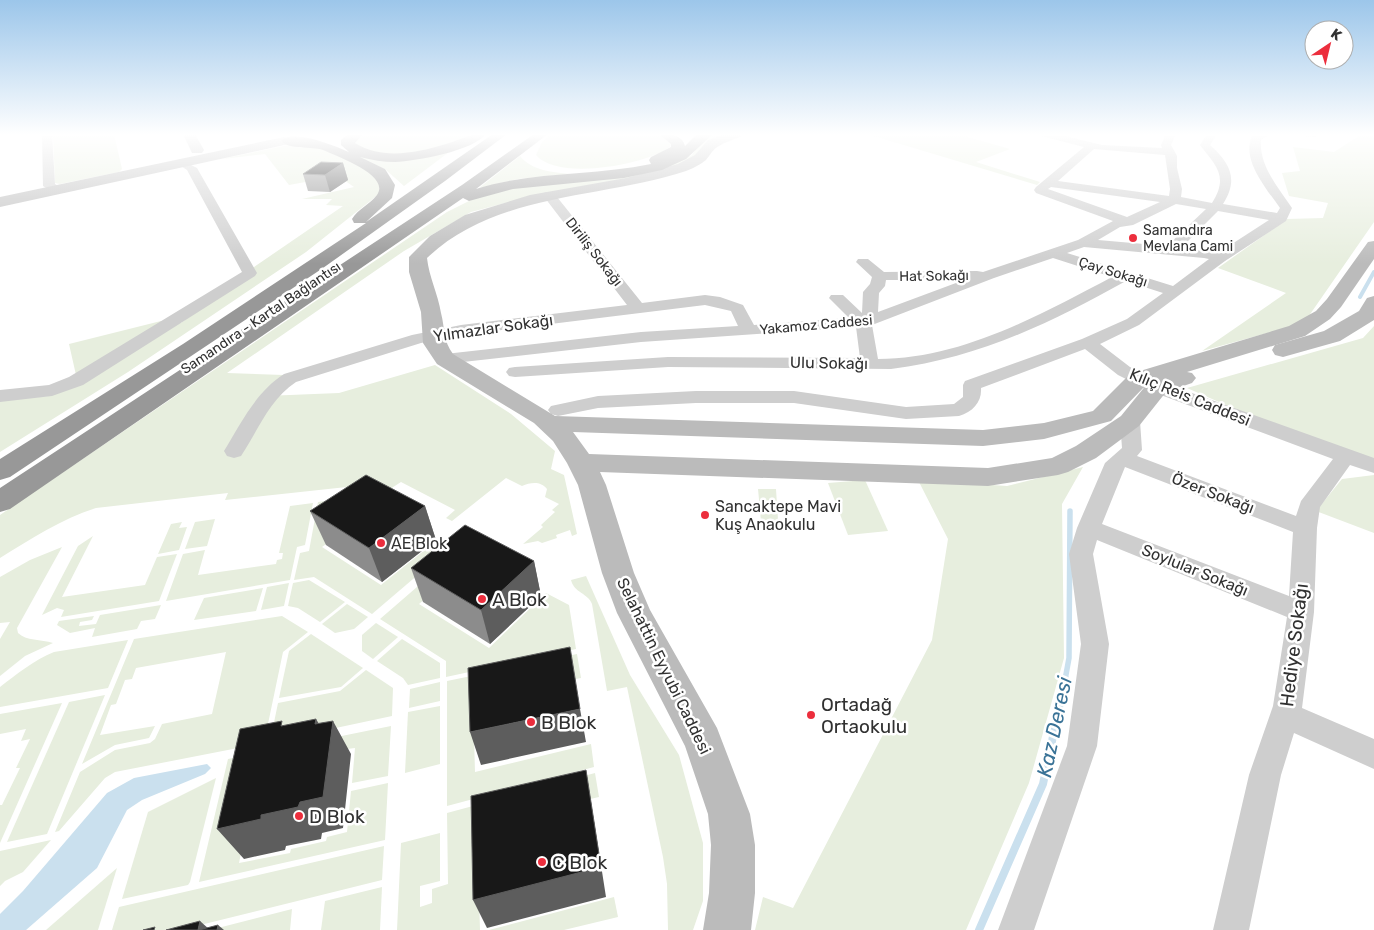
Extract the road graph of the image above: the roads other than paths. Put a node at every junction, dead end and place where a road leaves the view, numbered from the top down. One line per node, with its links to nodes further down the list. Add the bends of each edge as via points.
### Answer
1 (49, 177): 16 (street, via 49,186)
2 (115, 177): 16 (main road)
3 (196, 177): 46 (street, via 250,273 76,381 46,391)
4 (383, 177): 23 (highway, via 387,185 386,195)
5 (421, 177): 23 (highway)
6 (442, 177): 55 (highway, Samandıra - Kartal Bağlantısı, via 176,358)
7 (460, 177): 56 (highway, Samandıra - Kartal Bağlantısı, via 309,286)
8 (482, 177): 24 (highway)
9 (576, 177): 24 (highway, via 528,181 486,190 447,206)
10 (644, 177): 17 (main road, Selahattin Eyyubi Caddesi)
11 (1056, 177): 15 (street)
12 (1174, 177): 18 (street, via 1177,194)
13 (1226, 177): 20 (street)
14 (1267, 177): 21 (street, via 1286,208)
15 (1050, 183): 18 (street); 22 (street, via 1040,190)
16 (58, 190): 19 (main road)
17 (549, 195): 37 (street, Diriliş Sokağı); 40 (main road, Selahattin Eyyubi Caddesi, via 471,219 436,240 418,257)
18 (1174, 200): 20 (street); 22 (street, Yakamoz Caddesi)
19 (0, 202)
20 (1216, 207): 21 (street); 27 (street)
21 (1281, 218): 29 (street)
22 (1128, 222): 25 (street, Yakamoz Caddesi, via 1116,224)
23 (349, 228): 52 (highway)
24 (389, 240): 57 (highway)
25 (1083, 243): 27 (street); 28 (street, Yakamoz Caddesi)
26 (1374, 246): 45 (main road, via 1334,303 1323,315 1297,331)
27 (1171, 250): 29 (street)
28 (1052, 253): 31 (street, Yakamoz Caddesi); 33 (street, Çay Sokağı)
29 (1220, 258): 34 (street)
30 (863, 262): 32 (street)
31 (989, 275): 32 (street, Hat Sokağı); 38 (street, Yakamoz Caddesi)
32 (880, 276): 35 (street)
33 (1124, 276): 34 (street, Çay Sokağı); 43 (street, Ulu Sokağı, via 1041,320 965,349 923,361)
34 (1174, 291): 41 (street, via 1133,322)
35 (871, 292): 38 (street); 38 (street, via 837,298)
36 (1374, 302): 45 (main road, via 1367,315 1332,336)
37 (639, 309): 39 (street, Yılmazlar Sokağı, via 704,300 720,302 737,308); 40 (street, Yılmazlar Sokağı, via 474,328)
38 (867, 322): 39 (street, Yakamoz Caddesi); 43 (street)
39 (749, 331): 42 (street, Yakamoz Caddesi, via 641,337)
40 (432, 336): 42 (main road, Selahattin Eyyubi Caddesi, via 438,352); 49 (street, Yılmazlar Sokağı, via 282,382 271,392)
41 (1088, 343): 45 (street, Kılıç Reis Caddesi, via 1124,371); 47 (street, via 972,385 972,399 959,410 906,413 794,397 696,397 598,402)
42 (446, 359): 47 (main road, Selahattin Eyyubi Caddesi, via 543,418)
43 (870, 364): 44 (street, Ulu Sokağı, via 668,362)
44 (515, 372)
45 (1147, 383): 47 (main road, via 1102,416 1044,431 983,438); 48 (main road); 50 (street, Kılıç Reis Caddesi)
46 (0, 396)
47 (553, 416): 53 (main road, Selahattin Eyyubi Caddesi)
48 (1130, 421): 51 (street, via 1132,450); 53 (main road, via 1086,452 1058,466 988,477)
49 (234, 451)
50 (1346, 456): 54 (street, Kılıç Reis Caddesi); 59 (street, Hediye Sokağı, via 1308,506)
51 (1122, 458): 58 (street, via 1116,463); 59 (street, Özer Sokağı)
52 (0, 461)
53 (581, 463): 63 (main road, Selahattin Eyyubi Caddesi, via 592,485 618,573 634,614 702,741 729,814 734,845)
54 (1374, 466)
55 (0, 471)
56 (0, 493)
57 (0, 502)
58 (1088, 528): 60 (street, Soylular Sokağı); 64 (street, via 1082,554 1095,644 1082,746)
59 (1305, 528): 60 (street, Hediye Sokağı)
60 (1301, 612): 61 (street, Hediye Sokağı)
61 (1286, 714): 62 (street); 65 (street, Hediye Sokağı, via 1265,775)
62 (1374, 754)
63 (727, 930)
64 (1016, 930)
65 (1231, 930)

